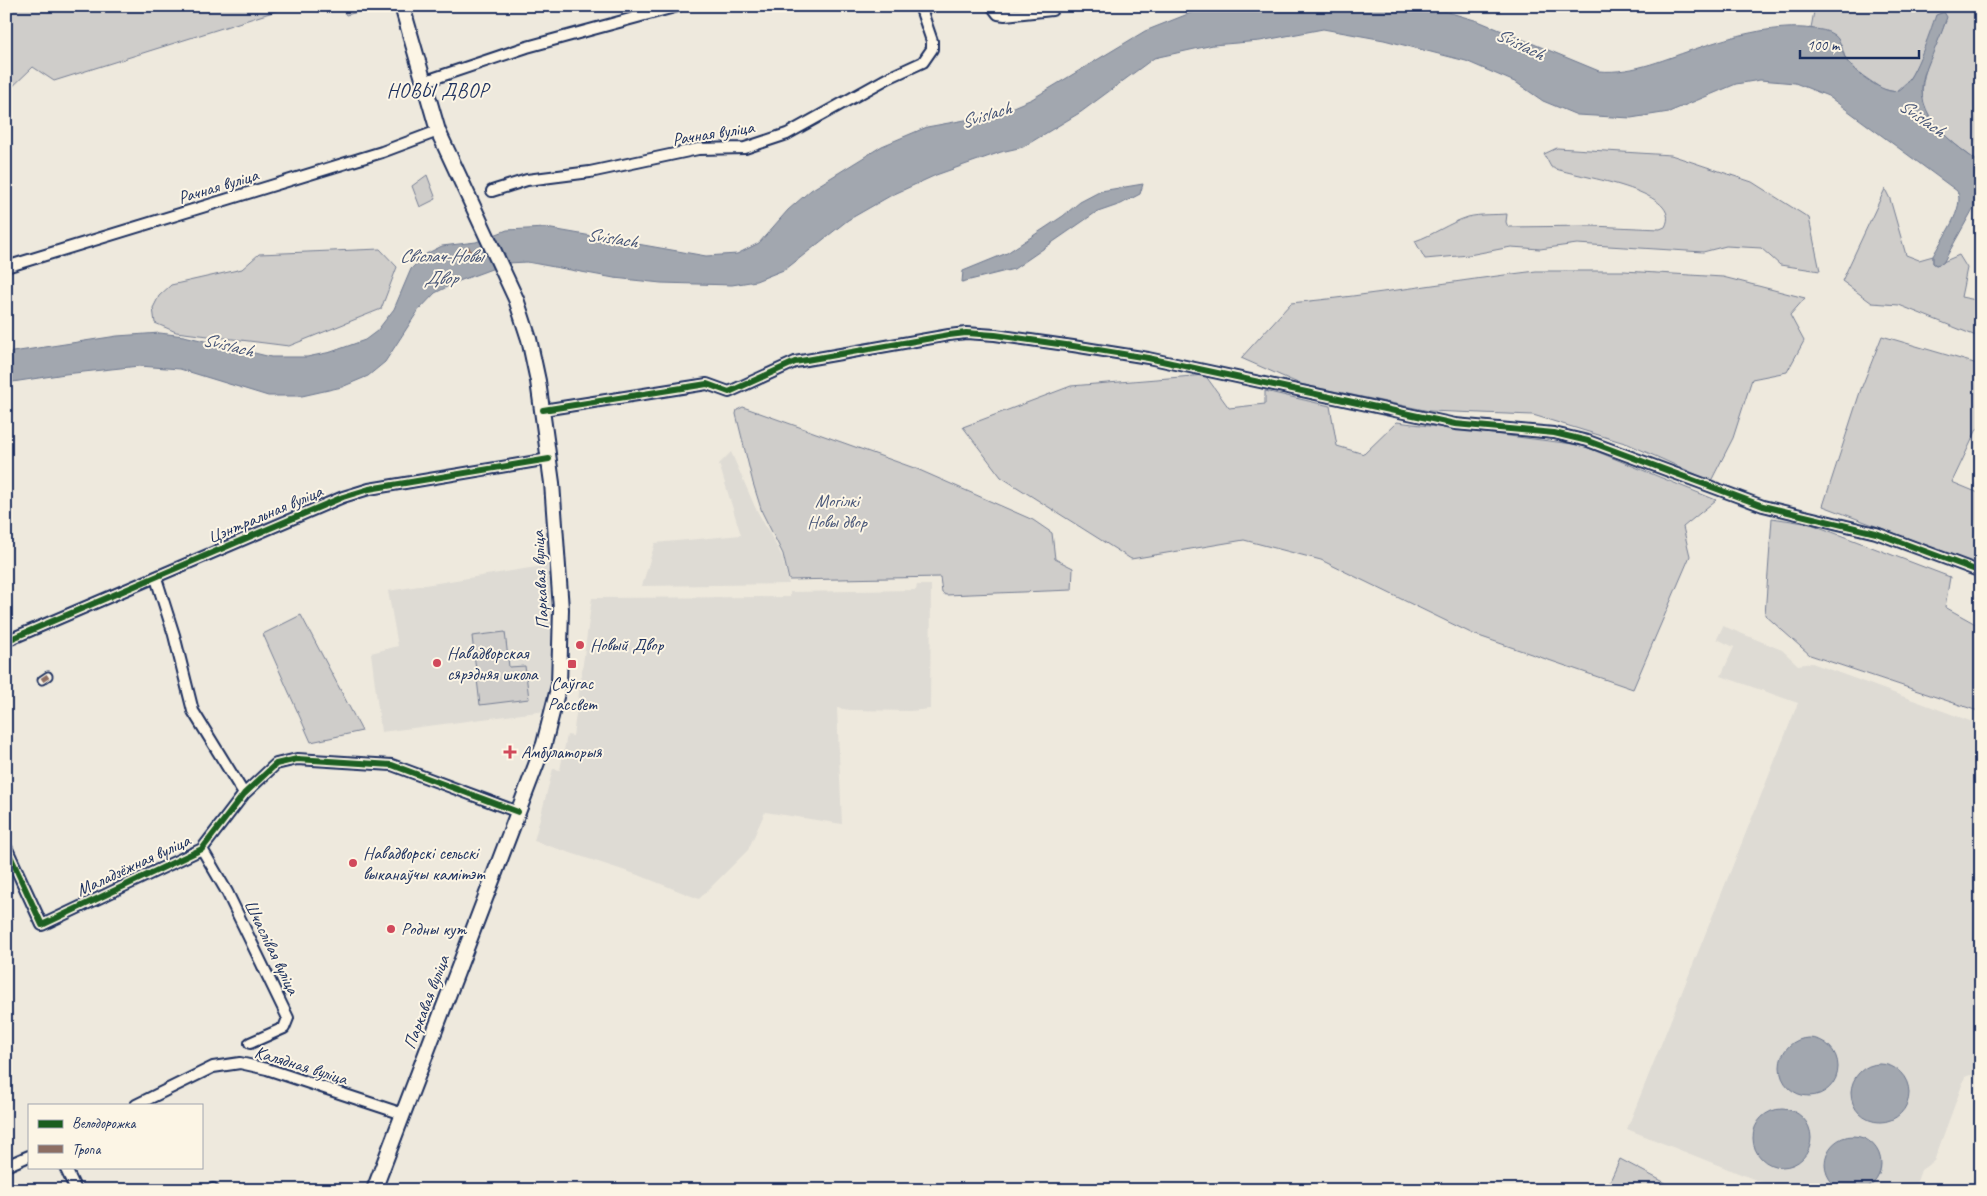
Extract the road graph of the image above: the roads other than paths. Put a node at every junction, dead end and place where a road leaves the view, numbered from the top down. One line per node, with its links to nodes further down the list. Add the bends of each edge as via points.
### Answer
1 (402, 6): 6 (main road, Паркавая вуліца)
2 (678, 6): 6 (street, via 536,44)
3 (920, 6): 8 (street, Рачная вуліца, via 932,41 932,49 923,62 787,134 745,148 698,149 590,172 527,180)
4 (992, 6): 5 (street, via 998,14 1005,15)
5 (1052, 10)
6 (423, 82): 7 (main road, Паркавая вуліца)
7 (438, 131): 9 (street, Рачная вуліца, via 382,152); 10 (main road, Паркавая вуліца, via 516,299 529,339)
8 (492, 191)
9 (6, 267)
10 (543, 410): 11 (main road, Паркавая вуліца); 12 (street, via 706,384 729,392 795,362 948,335 1003,336 1148,358 1455,424 1554,433 1588,441 1764,506 1876,533)
11 (549, 459): 13 (street, Цэнтральная вуліца, via 368,489 318,507); 16 (main road, Паркавая вуліца, via 561,584 560,685 548,732)
12 (1981, 572)
13 (156, 578): 14 (street, Цэнтральная вуліца); 15 (street, via 193,711)
14 (6, 641)
15 (244, 794): 16 (street, Маладзёжная вуліца, via 276,764 297,759 368,762 405,769); 18 (street, Маладзёжная вуліца)
16 (518, 812): 21 (main road, Паркавая вуліца)
17 (6, 847): 18 (street, Маладзёжная вуліца, via 42,925)
18 (202, 849): 19 (street, Шчаслівая вуліца, via 227,892 288,1018 284,1028)
19 (250, 1043)
20 (138, 1104): 21 (street, Калядная вуліца, via 213,1067 240,1063)
21 (403, 1114): 26 (main road, Паркавая вуліца)
22 (28, 1156): 23 (street)
23 (6, 1166)
24 (65, 1168): 25 (street)
25 (76, 1190)
26 (374, 1190)

